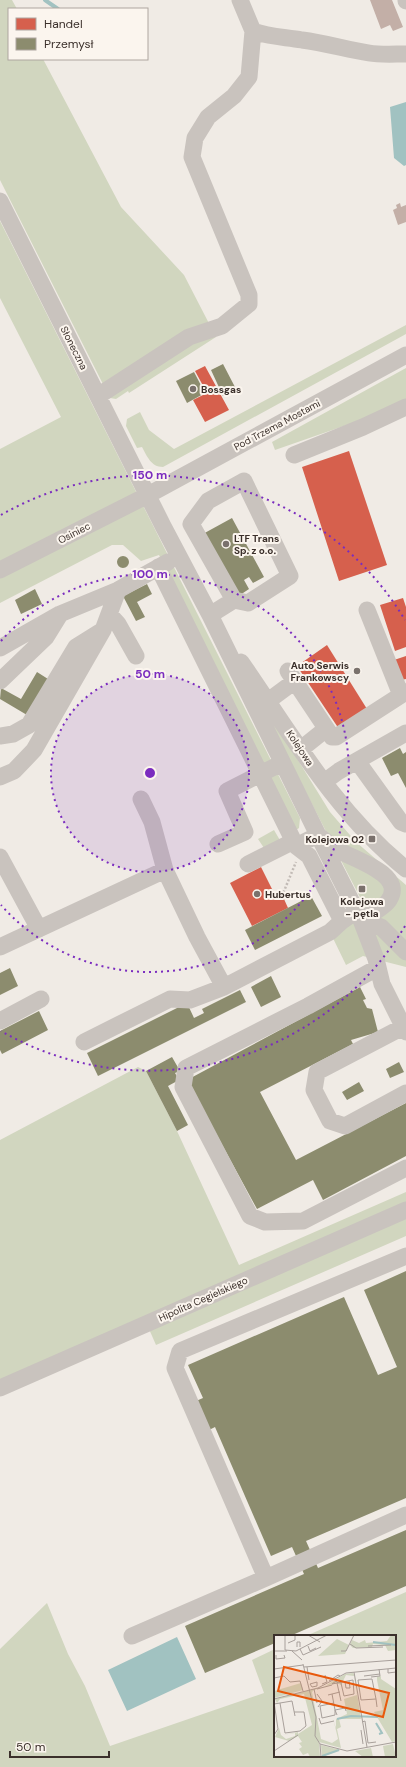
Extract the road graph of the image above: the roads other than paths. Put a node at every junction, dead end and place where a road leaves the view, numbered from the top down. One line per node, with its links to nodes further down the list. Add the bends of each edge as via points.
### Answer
1 (240, 0): 2 (street)
2 (253, 31): 3 (street, via 369,54); 6 (street, via 249,77 234,96 208,117 195,138 192,158 249,295 249,304 222,326 189,337)
3 (406, 54)
4 (0, 201): 6 (street, Słoneczna)
5 (406, 355): 9 (street, Pod Trzema Mostami)
6 (98, 396): 9 (street, Słoneczna)
7 (406, 407): 8 (street)
8 (294, 455)
9 (148, 495): 10 (street, Kolejowa); 12 (street, Osiniec)
10 (178, 556): 11 (street); 18 (street, Kolejowa)
11 (158, 567): 13 (street); 23 (street)
12 (0, 570)
13 (118, 590): 16 (street); 17 (street)
14 (234, 600): 14 (street, via 191,524 208,500 244,481 290,576 248,603); 18 (street)
15 (367, 610): 25 (street)
16 (60, 614): 20 (street); 24 (street, via 46,638)
17 (108, 614): 19 (street); 21 (street, via 118,624)
18 (210, 615): 22 (street, Kolejowa); 26 (street, Kolejowa)
19 (103, 630): 29 (street, via 76,647 29,725 13,734); 34 (street, via 34,750 14,771)
20 (0, 648)
21 (136, 656)
22 (235, 668): 23 (street); 32 (street, Kolejowa)
23 (214, 680): 33 (street)
24 (0, 681)
25 (404, 694): 27 (street, via 336,737 332,737)
26 (268, 701): 27 (street, via 291,676); 30 (street, Kolejowa)
27 (326, 728): 30 (street)
28 (406, 734): 31 (street)
29 (0, 736)
30 (301, 749): 35 (street, Kolejowa)
31 (357, 761): 35 (street); 37 (street)
32 (282, 764): 33 (street); 38 (street, Kolejowa)
33 (261, 775): 39 (street, via 227,792 245,832); 40 (street)
34 (0, 776)
35 (324, 782): 43 (street, Kolejowa, via 372,840)
36 (140, 800): 44 (street, via 152,822)
37 (406, 824)
38 (318, 834): 40 (street); 45 (street, Kolejowa); 45 (street, Kolejowa, via 337,850 383,874 390,881 392,890 389,901)
39 (218, 844)
40 (295, 844): 42 (street); 46 (street, via 309,856)
41 (0, 857): 47 (street)
42 (248, 864)
43 (406, 869)
44 (165, 870): 47 (street); 51 (street)
45 (359, 916): 46 (street); 49 (street, via 381,927); 50 (street)
46 (342, 921): 51 (street, via 330,932)
47 (39, 929): 48 (street)
48 (0, 947)
49 (406, 952)
50 (377, 968): 54 (street); 57 (street, via 186,1068 183,1087 250,1216 265,1222 303,1221)
51 (224, 987): 55 (street, via 190,1000 170,999)
52 (42, 999): 53 (street)
53 (0, 1021)
54 (404, 1030): 56 (street, via 317,1072 314,1090 330,1121 345,1126)
55 (84, 1042)
56 (406, 1093)
57 (406, 1168)
58 (406, 1210): 60 (street, Hipolita Cegielskiego)
59 (406, 1256): 62 (street, via 180,1351 175,1368)
60 (0, 1388)
61 (406, 1514): 62 (street)
62 (266, 1578): 63 (street)
63 (132, 1636)

